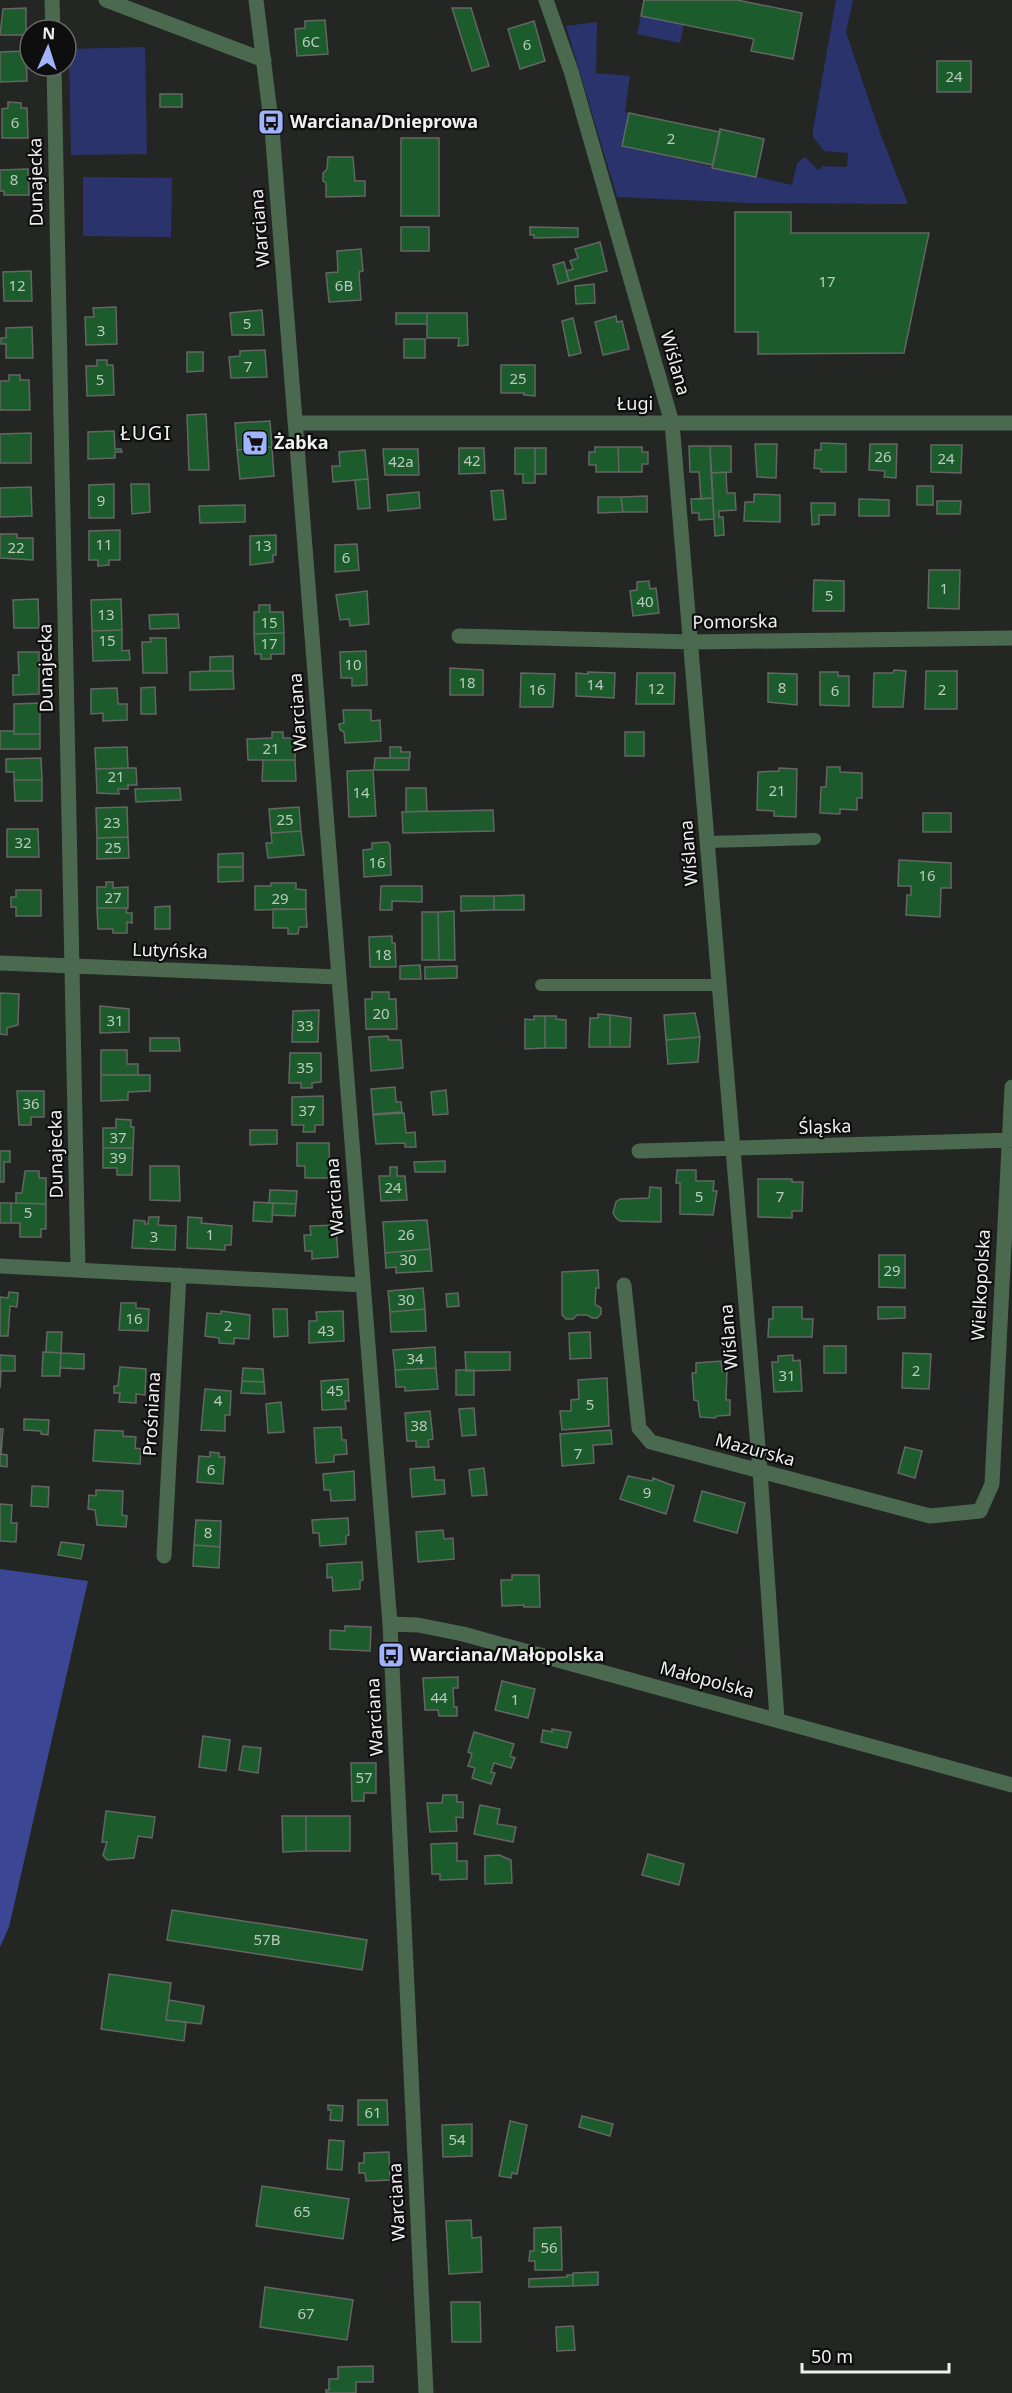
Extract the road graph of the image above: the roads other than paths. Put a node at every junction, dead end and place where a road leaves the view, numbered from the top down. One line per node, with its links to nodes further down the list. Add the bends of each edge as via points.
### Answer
1 (52, 0): 5 (street)
2 (106, 0): 6 (street)
3 (256, 0): 6 (street, Warciana)
4 (546, 0): 9 (street, Wiślana, via 571,70)
5 (53, 18)
6 (264, 60): 8 (street, Warciana)
7 (54, 78): 17 (street, Dunajecka)
8 (295, 423): 9 (street, Ługi); 18 (street, Warciana)
9 (672, 423): 10 (street, Ługi); 13 (street, Wiślana)
10 (1012, 423)
11 (459, 636): 13 (street, Pomorska)
12 (1012, 638): 13 (street, Pomorska)
13 (692, 642): 15 (street, Wiślana)
14 (815, 839): 15 (lane)
15 (707, 842): 20 (street, Wiślana)
16 (0, 963): 17 (street, Lutyńska)
17 (72, 966): 18 (street, Lutyńska); 26 (street, Dunajecka)
18 (338, 977): 28 (street, Warciana)
19 (541, 985): 20 (lane)
20 (719, 985): 23 (street, Wiślana)
21 (1012, 1088): 22 (street, Wielkopolska)
22 (1010, 1140): 23 (street, Śląska); 30 (street, Wielkopolska)
23 (733, 1149): 24 (street, Śląska); 31 (street, Wiślana)
24 (639, 1151)
25 (0, 1266): 26 (street)
26 (78, 1270): 27 (street)
27 (179, 1275): 28 (street); 33 (street, Prośniana)
28 (362, 1285): 34 (street, Warciana)
29 (624, 1285): 31 (street, Mazurska, via 639,1428 651,1442)
30 (1005, 1349): 32 (street, Wielkopolska)
31 (760, 1471): 32 (street, Mazurska, via 930,1516 980,1511); 35 (street, Wiślana)
32 (992, 1484)
33 (164, 1556)
34 (390, 1624): 35 (street, Małopolska, via 464,1634); 37 (street, Warciana)
35 (777, 1719): 36 (street, Małopolska)
36 (1012, 1785)
37 (426, 2393)

